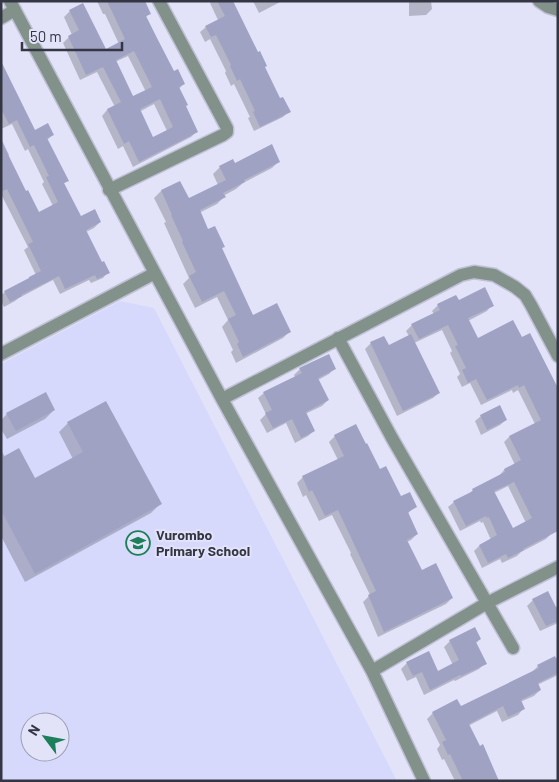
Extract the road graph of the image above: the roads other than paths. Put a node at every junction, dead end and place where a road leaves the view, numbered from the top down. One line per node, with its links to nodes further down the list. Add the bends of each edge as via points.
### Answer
1 (159, 1): 6 (street, via 227,132)
2 (539, 1): 4 (street)
3 (12, 6): 5 (street); 6 (street)
4 (558, 10)
5 (1, 18)
6 (109, 190): 7 (street)
7 (155, 273): 9 (street); 11 (street)
8 (338, 338): 10 (street, via 461,275 474,272 494,275 525,295); 11 (street); 13 (street)
9 (3, 349)
10 (558, 356)
11 (222, 399): 15 (street)
12 (558, 567): 13 (street)
13 (486, 603): 14 (street); 15 (street)
14 (513, 648)
15 (372, 671): 16 (street)
16 (424, 781)

